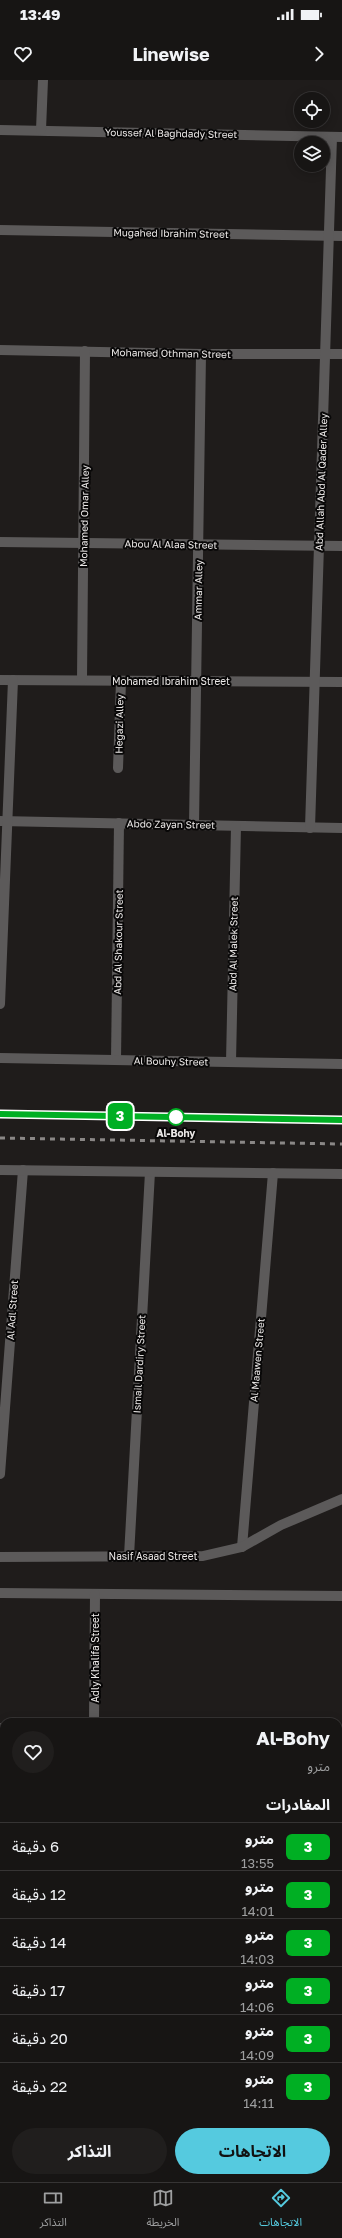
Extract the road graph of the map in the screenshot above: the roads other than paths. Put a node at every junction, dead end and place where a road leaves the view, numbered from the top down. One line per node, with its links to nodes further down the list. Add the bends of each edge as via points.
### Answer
1 (43, 80): 3 (street)
2 (0, 130): 3 (street, Youssef Al Baghdady Street)
3 (41, 130): 4 (street, Youssef Al Baghdady Street)
4 (337, 137): 6 (street, Abd Allah Abd Al Qader Alley)
5 (0, 230): 6 (street, Mugahed Ibrahim Street)
6 (329, 236): 7 (street, Mugahed Ibrahim Street); 11 (street, Abd Allah Abd Al Qader Alley)
7 (342, 236)
8 (0, 350): 9 (street, Mohamed Othman Street)
9 (85, 351): 10 (street, Mohamed Othman Street); 14 (street, Mohamed Omar Alley)
10 (201, 354): 11 (street, Mohamed Othman Street); 15 (street, Ammar Alley)
11 (326, 354): 12 (street, Mohamed Othman Street); 16 (street, Abd Allah Abd Al Qader Alley)
12 (342, 354)
13 (0, 542): 14 (street, Abou Al Alaa Street)
14 (84, 543): 15 (street, Abou Al Alaa Street); 20 (street, Mohamed Omar Alley)
15 (198, 544): 16 (street, Abou Al Alaa Street); 22 (street, Ammar Alley)
16 (319, 546): 17 (street, Abou Al Alaa Street); 23 (street, Abd Allah Abd Al Qader Alley)
17 (342, 546)
18 (0, 680): 19 (street, Mohamed Ibrahim Street)
19 (13, 680): 20 (street, Mohamed Ibrahim Street); 26 (street)
20 (82, 680): 21 (street, Mohamed Ibrahim Street)
21 (121, 681): 22 (street, Mohamed Ibrahim Street); 25 (street, Hegazi Alley)
22 (196, 681): 23 (street, Mohamed Ibrahim Street); 28 (street, Ammar Alley)
23 (315, 681): 24 (street, Mohamed Ibrahim Street); 30 (street, Abd Allah Abd Al Qader Alley)
24 (342, 682)
25 (118, 768)
26 (4, 821): 27 (street, Abdo Zayan Street); 32 (street)
27 (119, 823): 28 (street, Abdo Zayan Street); 34 (street, Abd Al Shakour Street)
28 (194, 825): 29 (street, Abdo Zayan Street)
29 (236, 826): 30 (street, Abdo Zayan Street); 35 (street, Abd Al Malek Street)
30 (310, 828): 31 (street, Abdo Zayan Street)
31 (342, 828)
32 (0, 1004)
33 (0, 1058): 34 (street, Al Bouhy Street)
34 (116, 1060): 35 (street, Al Bouhy Street)
35 (231, 1062): 36 (street, Al Bouhy Street)
36 (342, 1064)
37 (0, 1170): 38 (street)
38 (23, 1170): 39 (street); 42 (street, Al Adl Street)
39 (150, 1172): 40 (street); 45 (street, Ismail Dardiry Street)
40 (273, 1173): 41 (street); 44 (street, Al Maawen Street)
41 (342, 1174)
42 (0, 1474)
43 (342, 1499): 44 (street, Nasif Asaad Street, via 281,1525)
44 (242, 1547): 45 (street, Nasif Asaad Street, via 203,1556)
45 (129, 1556): 46 (street, Nasif Asaad Street)
46 (0, 1557)
47 (0, 1594): 48 (street)
48 (95, 1594): 49 (street); 50 (street, Adly Khalifa Street)
49 (342, 1596)
50 (94, 1718)

